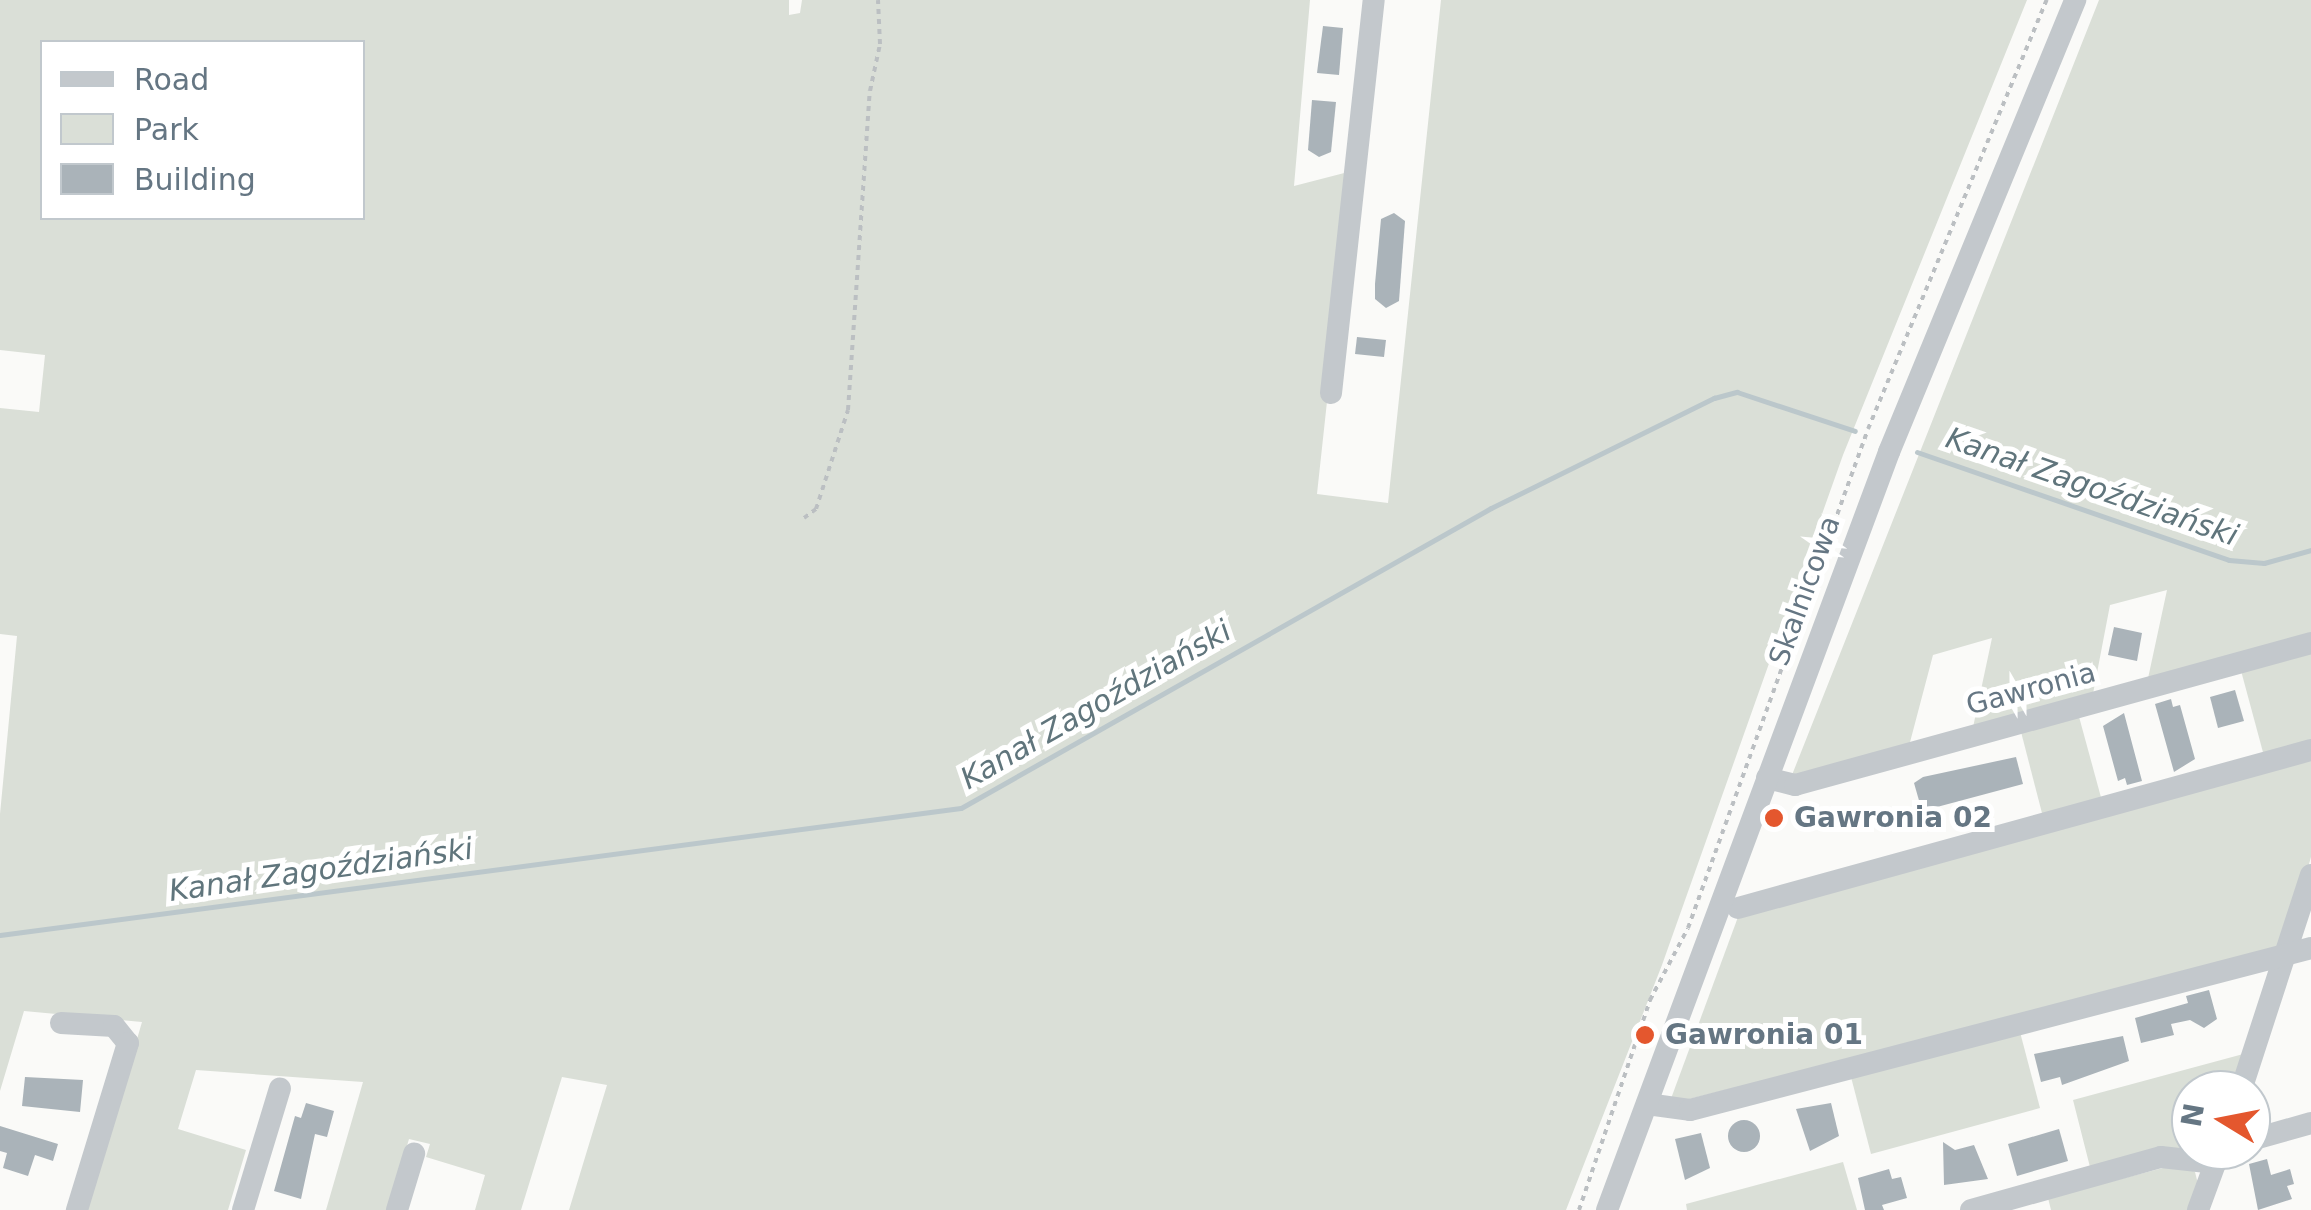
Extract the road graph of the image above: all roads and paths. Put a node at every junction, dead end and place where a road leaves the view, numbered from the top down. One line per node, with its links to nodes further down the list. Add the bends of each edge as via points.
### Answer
1 (878, 0): 6 (path, via 880,44 870,91 848,410 816,509)
2 (1374, 0): 5 (street)
3 (2047, 0): 25 (path, via 1868,429 1688,928 1650,1000)
4 (2076, 0): 9 (street, Skalnicowa, via 1889,452)
5 (1332, 393)
6 (804, 518)
7 (2311, 643): 9 (street, Gawronia, via 1795,784)
8 (2311, 750): 11 (street)
9 (1767, 778): 16 (street, Skalnicowa)
10 (2311, 875): 12 (street)
11 (1738, 908)
12 (2300, 952): 14 (street); 16 (street, via 1690,1110)
13 (61, 1022): 22 (street, via 114,1026 128,1043)
14 (2250, 1070)
15 (280, 1088): 23 (street)
16 (1647, 1104): 26 (street, Skalnicowa)
17 (2311, 1123): 18 (street)
18 (2271, 1134)
19 (414, 1154): 24 (street)
20 (2171, 1157): 27 (street)
21 (2213, 1170): 28 (street)
22 (77, 1210)
23 (243, 1210)
24 (397, 1210)
25 (1579, 1210)
26 (1607, 1210)
27 (1971, 1210)
28 (2198, 1210)

